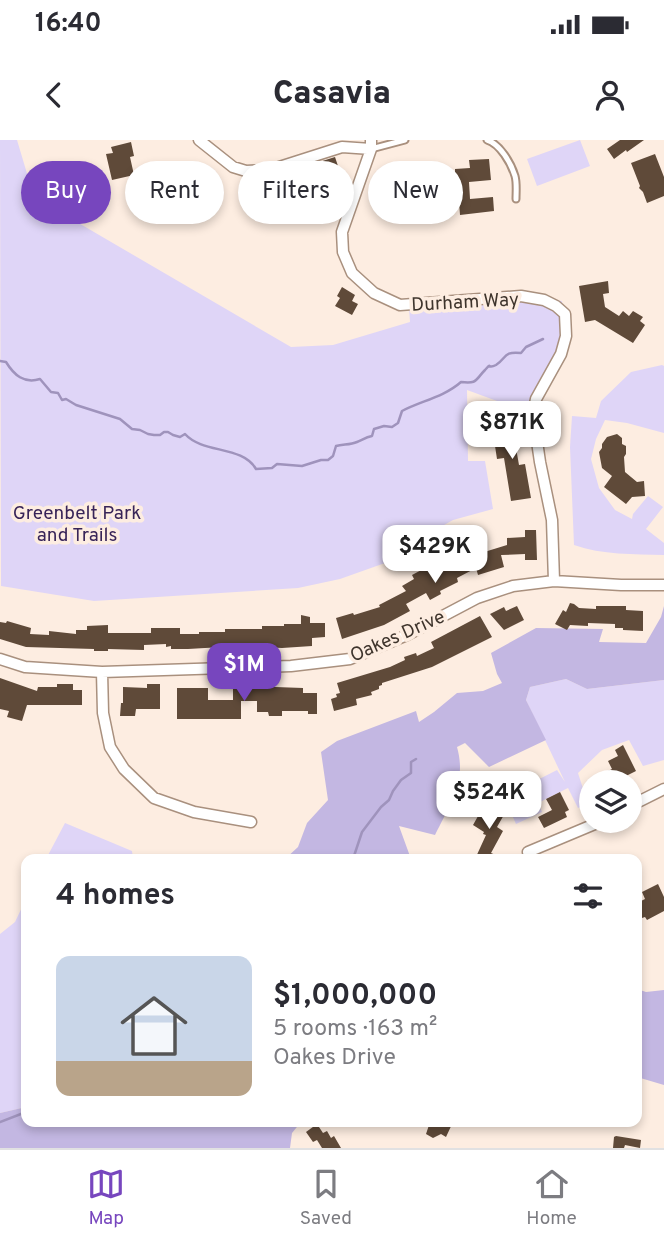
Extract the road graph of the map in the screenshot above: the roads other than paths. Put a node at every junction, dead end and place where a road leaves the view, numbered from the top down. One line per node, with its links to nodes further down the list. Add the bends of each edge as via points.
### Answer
1 (199, 140): 4 (street, via 233,167 246,171 270,170 342,147)
2 (405, 140): 4 (lane)
3 (487, 140): 5 (lane, via 502,152 516,178)
4 (371, 144): 6 (street, Durham Way, via 342,232 343,252 352,273 374,293 400,305 521,296 544,300 565,314 561,354 536,398 533,414 552,520)
5 (516, 199)
6 (554, 581): 7 (street, Oakes Drive); 9 (street, Oakes Drive, via 513,586 477,598 350,659 291,666)
7 (664, 585)
8 (0, 659): 9 (street, Oakes Drive, via 25,667)
9 (102, 672): 12 (street, via 110,747 124,769 154,798 194,812)
10 (664, 789): 11 (street)
11 (642, 800)
12 (251, 822)
13 (579, 831): 14 (street)
14 (528, 852)

